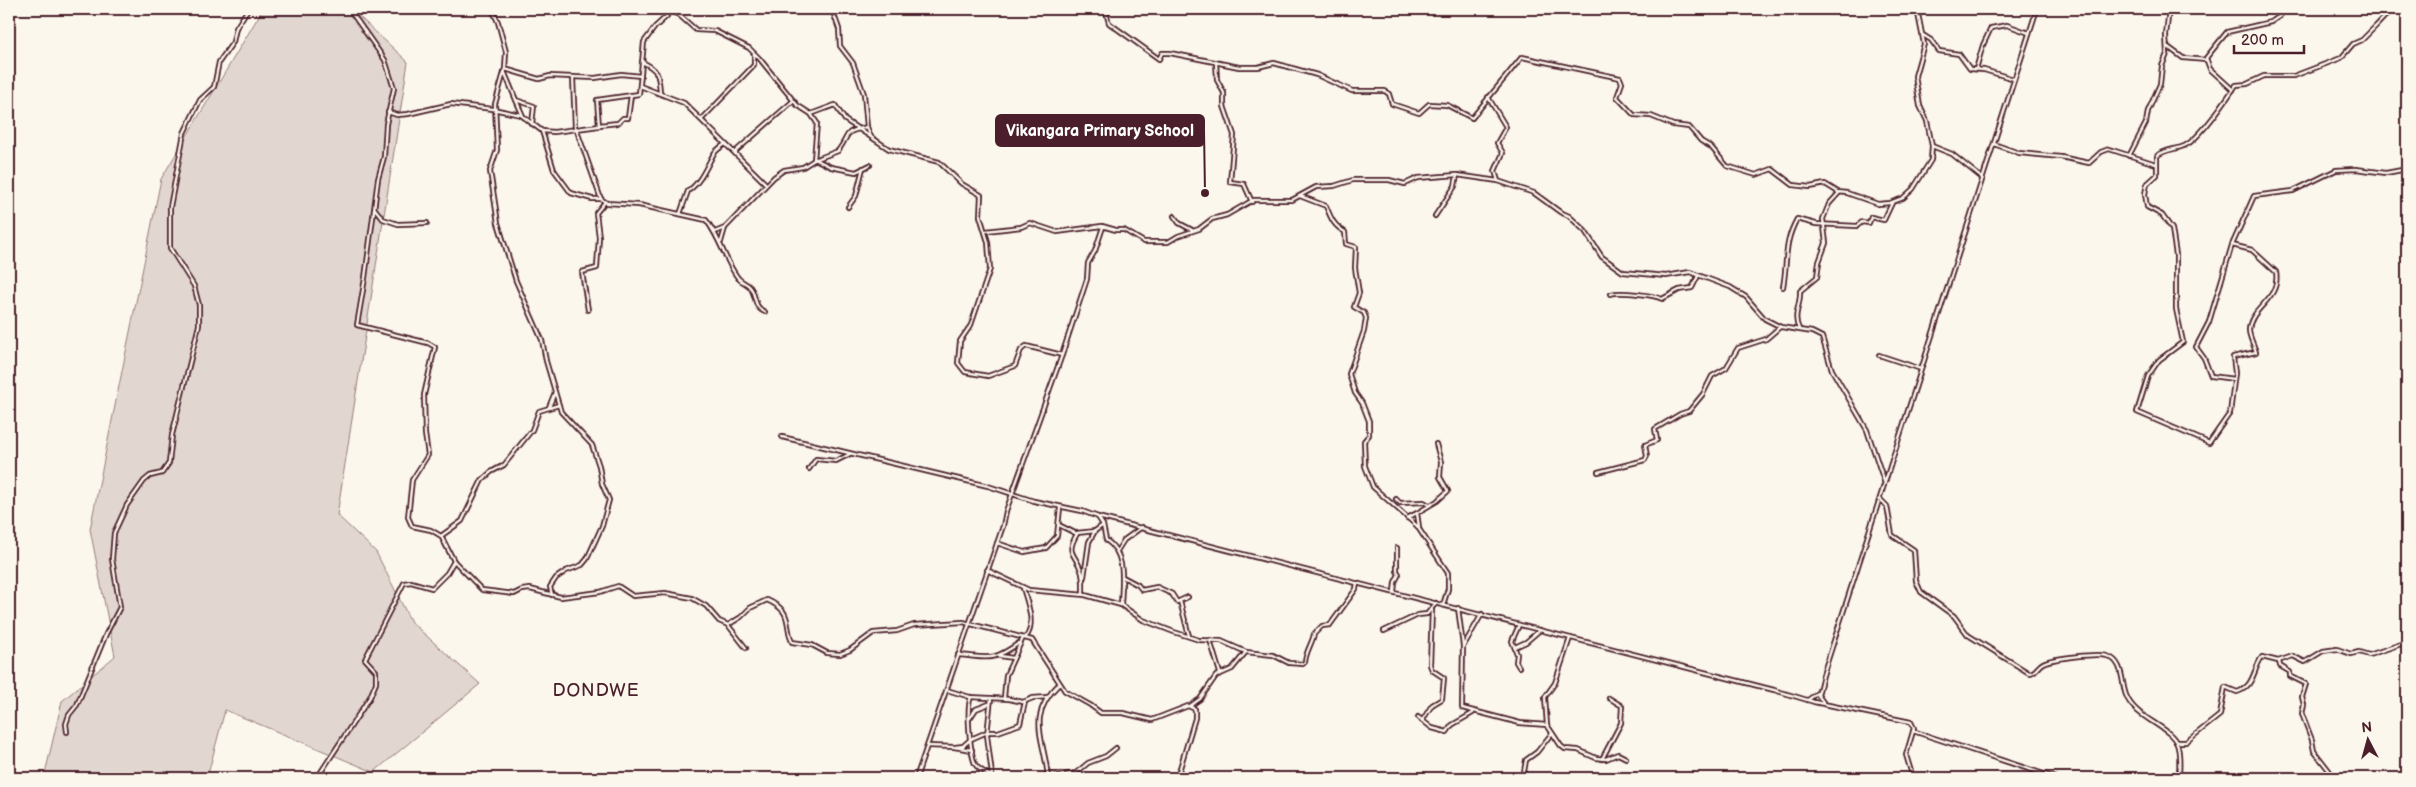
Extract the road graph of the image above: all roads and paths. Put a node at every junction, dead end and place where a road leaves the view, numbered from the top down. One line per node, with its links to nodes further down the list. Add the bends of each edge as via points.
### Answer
1 (248, 9): 176 (street, via 236,28 233,42 219,62 214,88 200,100 184,133 170,207 170,248 194,286 199,324 172,434 169,463 162,473 150,476 144,482 127,504 114,533 112,559 120,607 78,705 69,715)
2 (350, 9): 32 (street, via 387,64 394,88)
3 (492, 9): 20 (street, via 504,42)
4 (832, 9): 38 (street, via 839,29 840,46 853,63 864,94)
5 (1105, 9): 17 (street, via 1109,23 1158,58 1163,53 1170,53)
6 (1917, 9): 13 (street)
7 (2037, 9): 12 (street)
8 (2169, 9): 14 (street)
9 (2282, 9): 16 (street, via 2280,16 2271,22 2227,32)
10 (2392, 9): 25 (street, via 2341,58 2294,76 2264,76 2236,85)
11 (667, 10): 15 (street, via 679,15 696,30 715,31); 18 (street, via 667,16 644,42)
12 (2029, 34): 19 (street, via 2007,25 1991,28); 23 (street)
13 (1923, 35): 19 (street, via 1940,51 1959,54 1970,69); 45 (street, via 1923,52 1915,76)
14 (2167, 46): 16 (street, via 2183,58); 47 (street, via 2159,86 2146,123)
15 (754, 54): 30 (street); 35 (street, via 754,65)
16 (2206, 60): 25 (street, via 2210,69)
17 (1216, 61): 28 (street, via 1242,67 1274,63 1297,68 1352,91 1384,91 1393,105 1419,113 1429,104 1442,104 1472,118); 61 (street, via 1217,80 1224,93 1224,106 1234,134 1230,182 1242,183)
18 (642, 62): 21 (street); 26 (street, via 655,69)
19 (1976, 69): 23 (street)
20 (504, 70): 22 (street, via 539,79); 29 (street); 31 (street)
21 (641, 76): 22 (street); 24 (street)
22 (573, 77): 39 (street)
23 (2014, 79): 44 (street)
24 (640, 86): 26 (street); 27 (street, via 639,94)
25 (2233, 90): 49 (street, via 2195,138 2159,154)
26 (660, 92): 35 (street, via 680,100)
27 (631, 95): 37 (street, via 628,118 622,118 618,124); 37 (street, via 597,100)
28 (1488, 97): 55 (street, via 1506,127 1497,143 1503,153 1495,172); 57 (street, via 1522,57 1620,78 1622,82 1617,97 1631,113 1689,127 1701,141 1712,147 1727,166 1756,175 1772,169 1791,184 1810,187 1825,184)
29 (516, 99): 34 (street); 36 (street, via 534,106)
30 (793, 101): 33 (street); 46 (street)
31 (495, 109): 32 (street, via 451,104 408,114); 34 (street); 88 (street, via 498,146 490,172 498,223 516,281 542,340)
32 (388, 112): 64 (street)
33 (811, 114): 40 (street, via 835,105 842,117); 48 (street, via 818,124)
34 (523, 116): 36 (street)
35 (702, 119): 43 (street)
36 (532, 124): 41 (street)
37 (599, 125): 39 (street)
38 (867, 127): 40 (street); 42 (street)
39 (576, 128): 41 (street); 59 (street)
40 (860, 129): 42 (street); 48 (street, via 846,134 838,150)
41 (542, 131): 59 (street, via 552,164 567,190 577,196)
42 (871, 137): 72 (street, via 889,149 939,162 968,188 980,194 980,216)
43 (725, 144): 46 (street); 65 (street, via 714,153 708,168 688,191)
44 (1994, 144): 47 (street, via 2019,153 2089,163 2107,149); 54 (street)
45 (1932, 146): 54 (street, via 1952,154); 62 (street, via 1931,160 1920,181 1907,195)
46 (735, 153): 56 (street)
47 (2129, 156): 49 (street)
48 (815, 160): 51 (street, via 856,172); 56 (street, via 801,168 784,170)
49 (2156, 164): 87 (street, via 2157,175 2147,184 2147,207 2162,215 2172,228 2176,255 2176,309 2183,342 2159,360 2148,376 2137,412 2209,444 2230,413)
50 (870, 165): 51 (street)
51 (863, 168): 63 (street, via 856,196)
52 (2407, 169): 76 (street, via 2386,173 2336,170 2293,192 2254,196)
53 (1457, 175): 55 (street); 58 (street, via 1418,178 1405,184 1389,180 1353,180 1316,187); 67 (street, via 1455,186)
54 (1982, 176): 86 (street)
55 (1499, 182): 77 (street, via 1534,193 1569,216 1586,231 1602,257 1624,272 1666,276 1688,272)
56 (766, 184): 70 (street)
57 (1840, 192): 62 (street, via 1878,204); 69 (street, via 1829,204 1822,219)
58 (1300, 196): 61 (street, via 1292,200); 104 (street, via 1326,207 1337,228 1345,232 1346,244 1356,246 1354,266 1358,293 1354,307 1366,318 1349,374 1369,422 1369,435 1364,441 1364,464 1373,487)
59 (601, 199): 60 (street)
60 (605, 202): 65 (street); 80 (street, via 596,213 599,237 597,268 582,272)
61 (1252, 202): 73 (street, via 1212,219)
62 (1892, 202): 69 (street, via 1884,220 1871,217 1869,223 1862,222 1857,226)
63 (848, 207)
64 (375, 209): 68 (street, via 383,219 398,224); 111 (street, via 357,325 435,346 424,395 424,434 428,455 412,480 408,517 412,526)
65 (680, 214): 74 (street, via 705,219)
66 (1174, 216): 73 (street, via 1179,223)
67 (1435, 216)
68 (426, 222)
69 (1823, 225): 78 (street, via 1796,219 1787,240); 83 (street, via 1826,245 1819,262 1818,277 1801,289 1795,316)
70 (725, 228): 74 (street); 75 (street)
71 (1103, 228): 72 (street, via 1057,232 1030,223 1006,230); 73 (street, via 1124,230 1144,242 1168,242); 84 (street, via 1096,251 1088,263 1087,278)
72 (985, 230): 84 (street, via 989,274 971,325 960,341 960,366 968,373 993,374 1016,366 1021,350 1026,346)
73 (1195, 231)
74 (715, 232): 75 (street)
75 (721, 242): 81 (street, via 738,278 750,287 754,301)
76 (2232, 245): 87 (street, via 2209,322 2196,346 2211,376); 87 (street, via 2253,250 2277,274 2272,296 2251,321 2249,333 2256,352 2233,357)
77 (1698, 276): 79 (street, via 1693,287 1662,299 1620,292); 82 (street, via 1730,286 1746,297 1765,319)
78 (1784, 287)
79 (1611, 294)
80 (588, 310)
81 (764, 312)
82 (1781, 327): 83 (street); 95 (street, via 1761,341 1738,348 1726,368 1712,376 1689,411 1655,429 1657,440 1645,445 1645,460)
83 (1799, 329): 96 (street, via 1824,339 1832,370 1867,430)
84 (1062, 355): 97 (street)
85 (1879, 356): 86 (street)
86 (1921, 369): 96 (street)
87 (2234, 379)
88 (555, 391): 89 (street); 90 (street)
89 (559, 405): 90 (street); 124 (street, via 568,422 592,444 609,500 605,520 590,554 582,566 553,580 550,586)
90 (549, 407): 111 (street, via 539,411 532,430 504,465 482,480 461,522)
91 (782, 437): 93 (street)
92 (1436, 444): 100 (street, via 1440,476 1448,490)
93 (851, 453): 94 (street, via 836,461 816,459); 97 (street)
94 (809, 469)
95 (1598, 472)
96 (1884, 482): 99 (street)
97 (1013, 494): 101 (street); 112 (street)
98 (1396, 499): 100 (street, via 1400,503 1424,502)
99 (1880, 499): 159 (street); 180 (street, via 1887,506 1892,536 1914,550 1916,581 1922,592 1954,616 1968,634 2029,673 2043,663 2069,657 2108,657 2122,672 2127,698 2140,714)
100 (1429, 505): 102 (street)
101 (1060, 508): 103 (street); 105 (street)
102 (1417, 513): 104 (street); 108 (street)
103 (1098, 517): 106 (street); 107 (street)
104 (1407, 518): 108 (street)
105 (1059, 525): 110 (street); 112 (street, via 1056,538 1045,549 1024,552)
106 (1103, 525): 109 (street); 114 (street, via 1106,540)
107 (1142, 527): 114 (street, via 1124,540); 120 (street)
108 (1419, 529): 130 (street, via 1448,573)
109 (1095, 531): 110 (street); 118 (street, via 1089,542)
110 (1076, 534): 118 (street, via 1072,554)
111 (441, 536): 115 (street)
112 (997, 543): 116 (street)
113 (1397, 548): 123 (street, via 1399,574)
114 (1118, 552): 117 (street)
115 (454, 561): 124 (street, via 482,590 516,594 527,589); 189 (street, via 432,588 404,583 365,660 376,670 376,683 370,697)
116 (987, 570): 122 (street); 135 (street)
117 (1123, 577): 119 (street); 121 (street)
118 (1084, 578): 125 (street)
119 (1130, 582): 121 (street); 127 (street, via 1142,590 1156,587)
120 (1357, 583): 123 (street); 150 (street, via 1329,625 1322,626 1314,634 1304,664 1289,663 1273,655)
121 (1122, 584): 129 (street)
122 (1023, 588): 125 (street); 142 (street, via 1031,618 1028,636)
123 (1394, 592): 128 (street)
124 (552, 594): 136 (street, via 565,597 618,586 633,596 665,593 687,597 706,606 719,621)
125 (1083, 594): 129 (street)
126 (1188, 597): 127 (street)
127 (1180, 601): 141 (street)
128 (1436, 603): 130 (street); 132 (street)
129 (1121, 605): 141 (street, via 1143,620)
130 (1443, 605): 131 (street)
131 (1458, 608): 133 (street); 147 (street)
132 (1432, 610): 140 (street); 173 (street, via 1430,665 1444,678 1444,684 1442,699)
133 (1482, 614): 137 (street); 147 (street)
134 (963, 622): 135 (street); 136 (street, via 914,625 873,633 850,650 835,654 792,642 790,624 783,611 768,601 750,608); 138 (street)
135 (969, 623): 138 (street); 142 (street)
136 (728, 625): 149 (street)
137 (1519, 625): 139 (street); 148 (street, via 1514,636)
138 (968, 628): 151 (street)
139 (1540, 630): 143 (street); 148 (street)
140 (1384, 631)
141 (1189, 636): 144 (street)
142 (1024, 638): 146 (street); 157 (street, via 1037,646)
143 (1568, 638): 165 (street); 174 (street, via 1554,683 1545,697)
144 (1210, 640): 150 (street, via 1224,642); 156 (street)
145 (2407, 642): 154 (street, via 2369,655 2351,654 2334,648 2322,651 2305,662 2293,656)
146 (1019, 643): 152 (street); 153 (street)
147 (1463, 646): 170 (street, via 1461,706)
148 (1515, 647): 155 (street)
149 (746, 648)
150 (1246, 652): 156 (street, via 1232,669)
151 (958, 655): 152 (street, via 978,659); 158 (street)
152 (1000, 656): 153 (street)
153 (1013, 658): 163 (street, via 1004,681)
154 (2279, 661): 180 (street, via 2262,657 2255,676 2246,687 2237,692 2226,687 2220,715 2186,742); 197 (street, via 2290,675 2305,683 2302,714 2314,751)
155 (1519, 667)
156 (1220, 673): 169 (street)
157 (1059, 684): 161 (street); 169 (street, via 1103,714 1123,713 1152,720)
158 (947, 690): 160 (street); 181 (street)
159 (1818, 692): 165 (street); 167 (street)
160 (971, 697): 162 (street); 172 (street)
161 (1048, 697): 166 (street); 191 (street, via 1038,731 1048,762)
162 (991, 698): 163 (street); 168 (street)
163 (1004, 698): 166 (street)
164 (1609, 698): 186 (street, via 1622,706 1621,723)
165 (1808, 700): 167 (street)
166 (1025, 702): 177 (street, via 1020,724 998,732)
167 (1824, 703): 175 (street, via 1911,722)
168 (990, 704): 172 (street, via 976,709); 177 (street)
169 (1190, 706): 192 (street, via 1195,709 1195,718)
170 (1474, 712): 173 (street, via 1452,725 1447,732 1432,728); 174 (street, via 1520,724)
171 (1418, 717): 173 (street)
172 (969, 719): 179 (street)
173 (1422, 720)
174 (1547, 724): 178 (street)
175 (1913, 731): 194 (street, via 1906,756); 195 (street)
176 (67, 732)
177 (987, 732): 179 (street); 188 (street)
178 (1552, 733): 186 (street, via 1565,749 1581,750); 193 (street, via 1526,760)
179 (969, 740): 182 (street, via 963,746); 184 (street)
180 (2176, 742): 196 (street)
181 (928, 746): 182 (street); 190 (street)
182 (955, 747): 184 (street)
183 (1116, 748): 191 (street, via 1076,773)
184 (972, 750): 188 (street, via 976,765)
185 (1626, 758): 186 (street, via 1618,754)
186 (1602, 759)
187 (2407, 771): 198 (street)
188 (993, 777)
189 (316, 778)
190 (916, 778)
191 (1049, 778)
192 (1177, 778)
193 (1523, 778)
194 (1913, 778)
195 (2056, 778)
196 (2179, 778)
197 (2335, 778)
198 (2402, 778)

